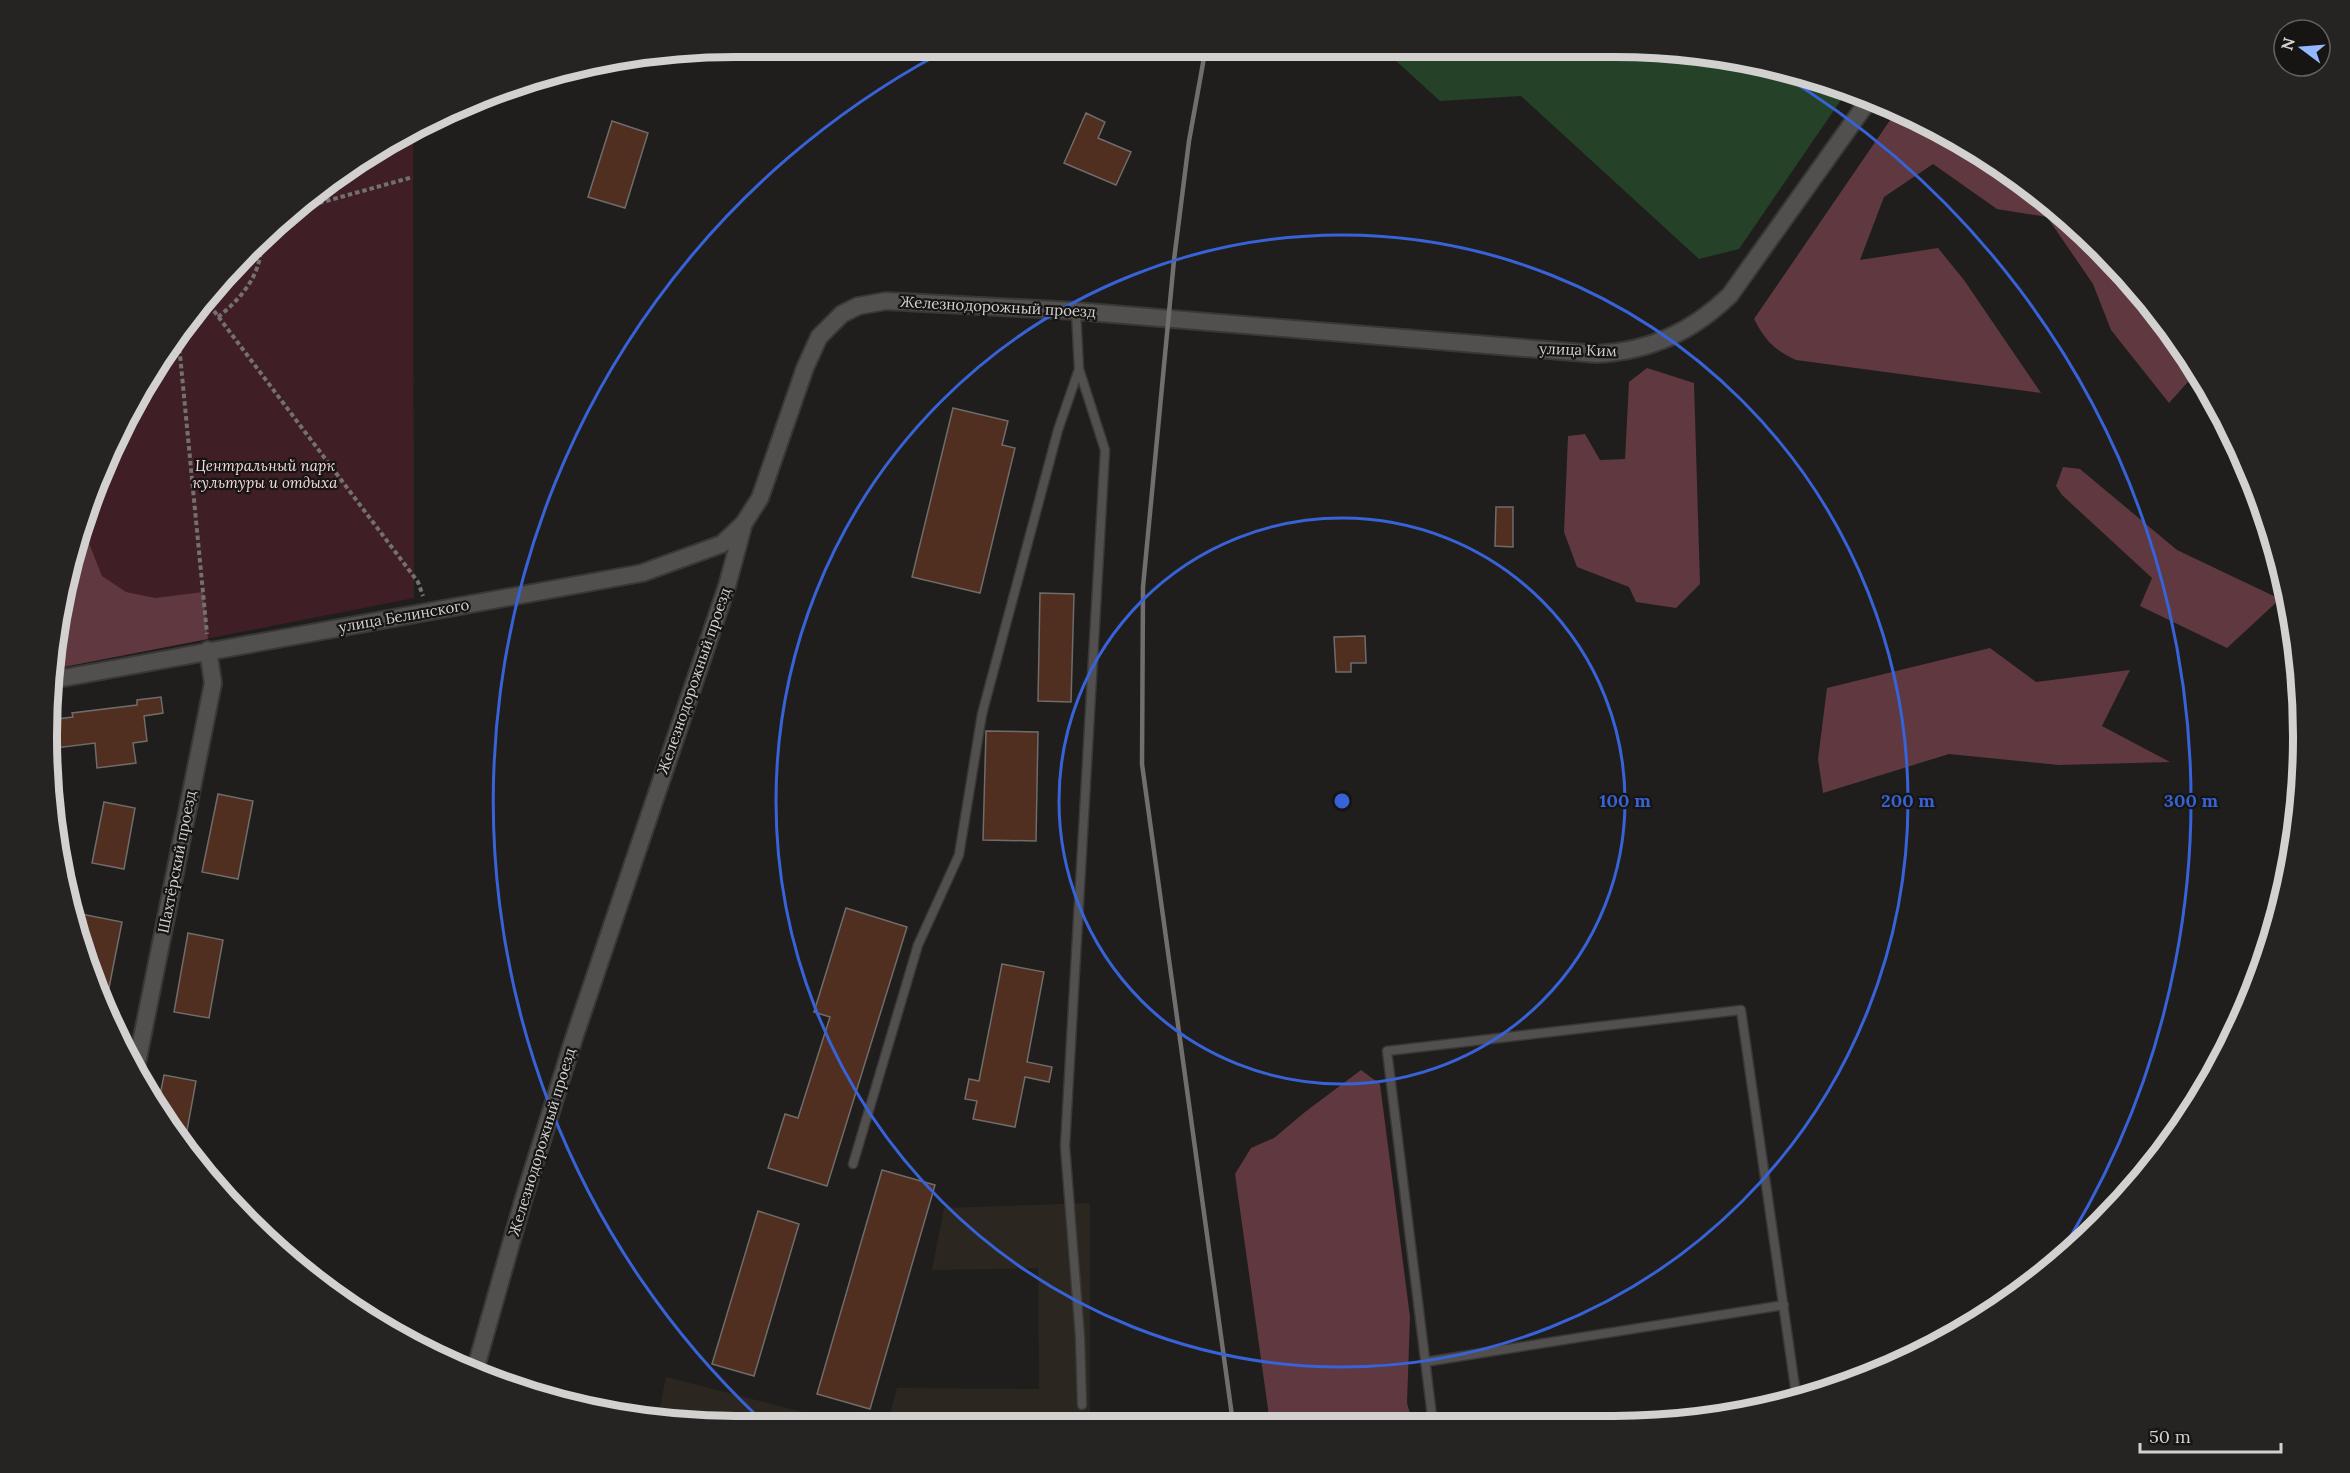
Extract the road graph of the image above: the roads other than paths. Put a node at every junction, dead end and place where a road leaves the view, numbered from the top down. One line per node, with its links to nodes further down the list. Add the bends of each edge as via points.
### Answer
1 (1865, 106): 3 (street, улица Ким, via 1730,295 1688,329 1648,346 1623,353 1597,354)
2 (1076, 311): 3 (street, Железнодорожный проезд); 4 (lane); 5 (street, Железнодорожный проезд, via 886,302 858,306 842,314 814,347 760,498)
3 (1167, 318)
4 (1079, 369): 9 (lane, via 1058,430 982,714 958,855 918,945); 14 (lane, via 1105,450 1065,1146)
5 (744, 523): 6 (street, улица Белинского, via 722,544 642,573); 11 (street, Железнодорожный проезд, via 727,586 574,1038)
6 (208, 650): 7 (street, улица Белинского); 8 (street, Шахтёрский проезд, via 213,683)
7 (60, 679)
8 (138, 1057)
9 (853, 1164)
10 (1784, 1305): 12 (lane); 12 (lane, via 1741,1010 1387,1051); 13 (lane)
11 (472, 1362)
12 (1425, 1362): 15 (lane)
13 (1796, 1391)
14 (1082, 1405)
15 (1432, 1416)

